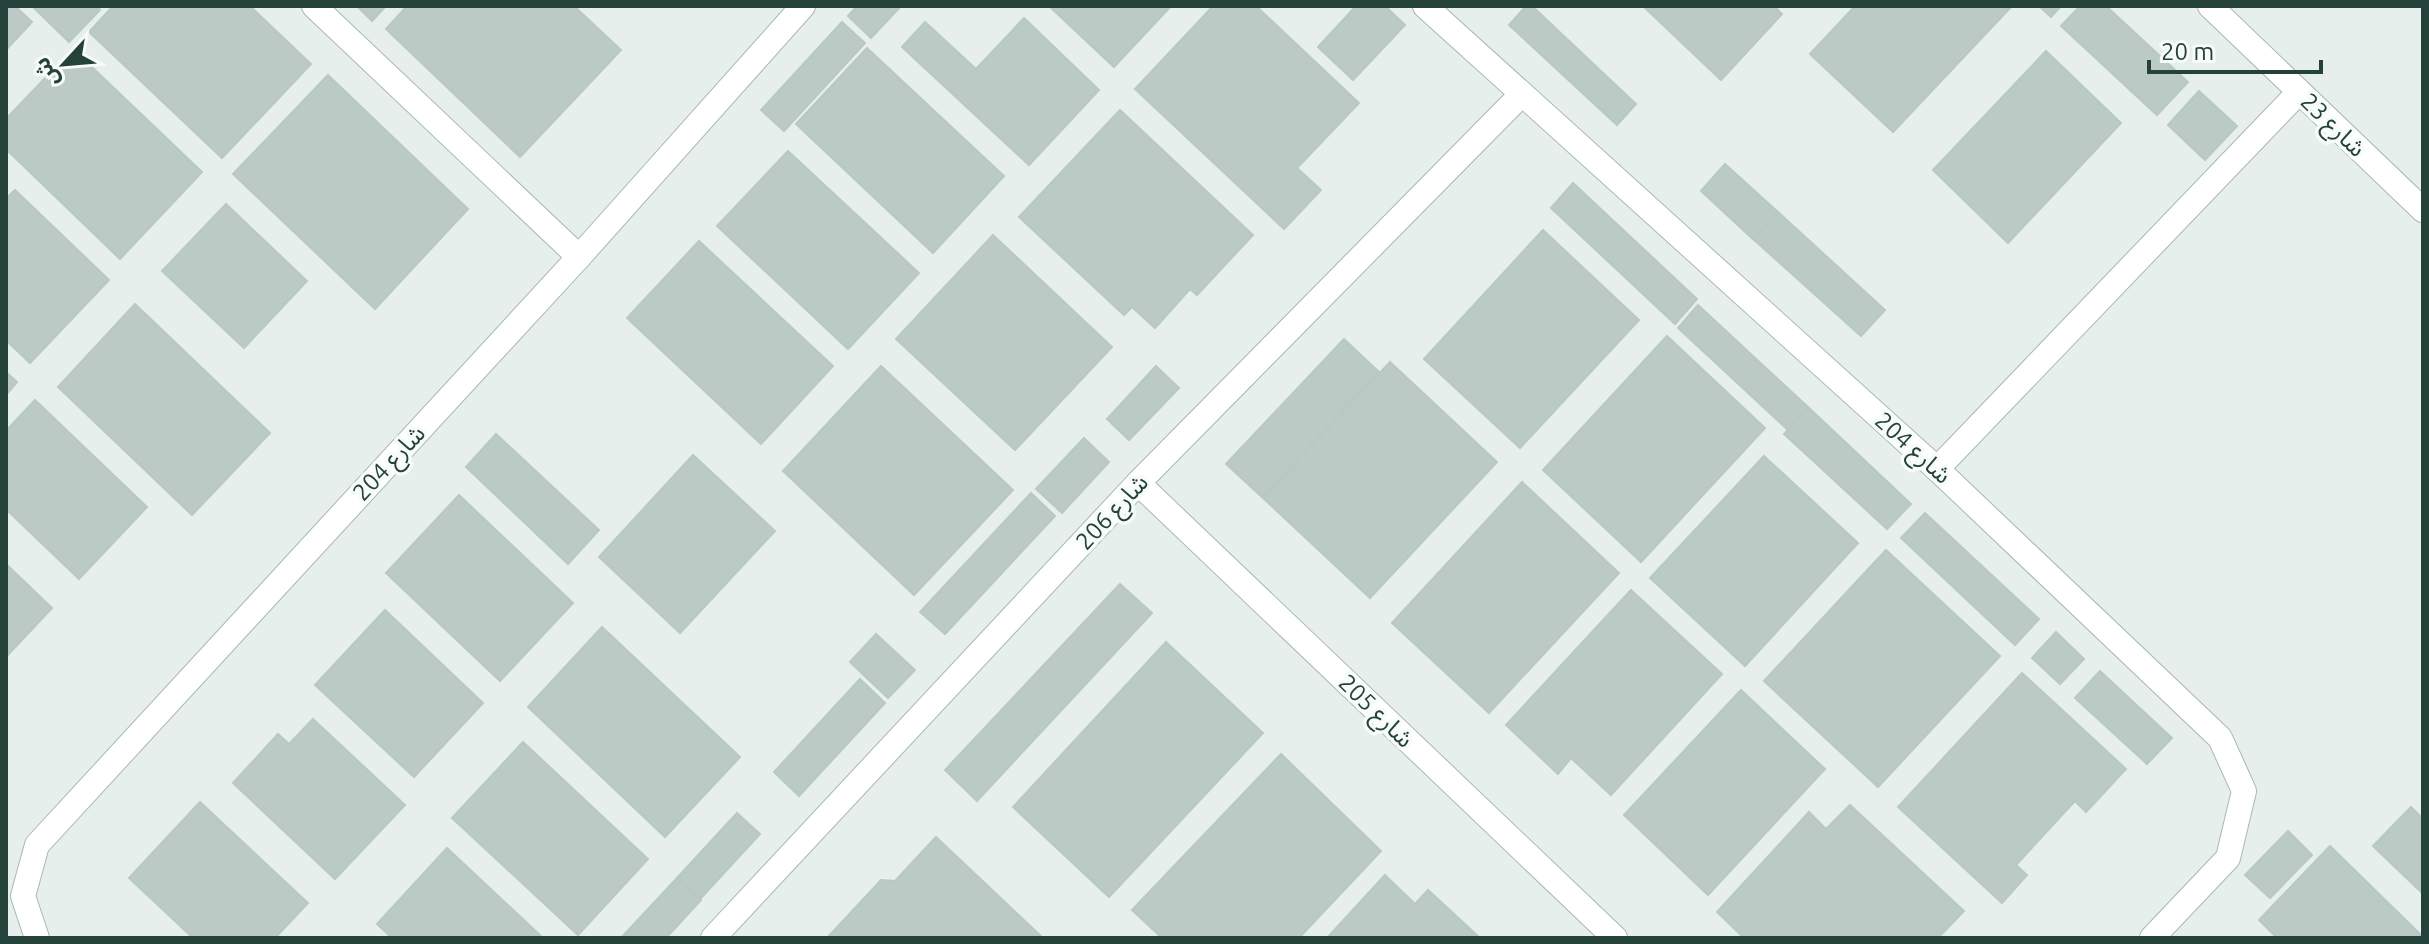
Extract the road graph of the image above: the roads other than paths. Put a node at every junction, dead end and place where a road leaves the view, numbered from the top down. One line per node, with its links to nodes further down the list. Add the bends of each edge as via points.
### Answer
1 (314, 6): 8 (street)
2 (803, 6): 8 (street, شارع 204)
3 (1425, 6): 6 (street, شارع 204)
4 (2210, 6): 5 (street, شارع 23)
5 (2299, 92): 7 (street, شارع 23); 9 (street)
6 (1521, 95): 9 (street, شارع 204); 10 (street, شارع 206)
7 (2423, 210)
8 (579, 257): 11 (street, شارع 204, via 37,845 23,896)
9 (1937, 469): 14 (street, شارع 204, via 2220,738 2244,791 2228,858)
10 (1138, 483): 12 (street, شارع 206); 13 (street, شارع 205)
11 (37, 938)
12 (713, 938)
13 (1615, 938)
14 (2152, 938)

